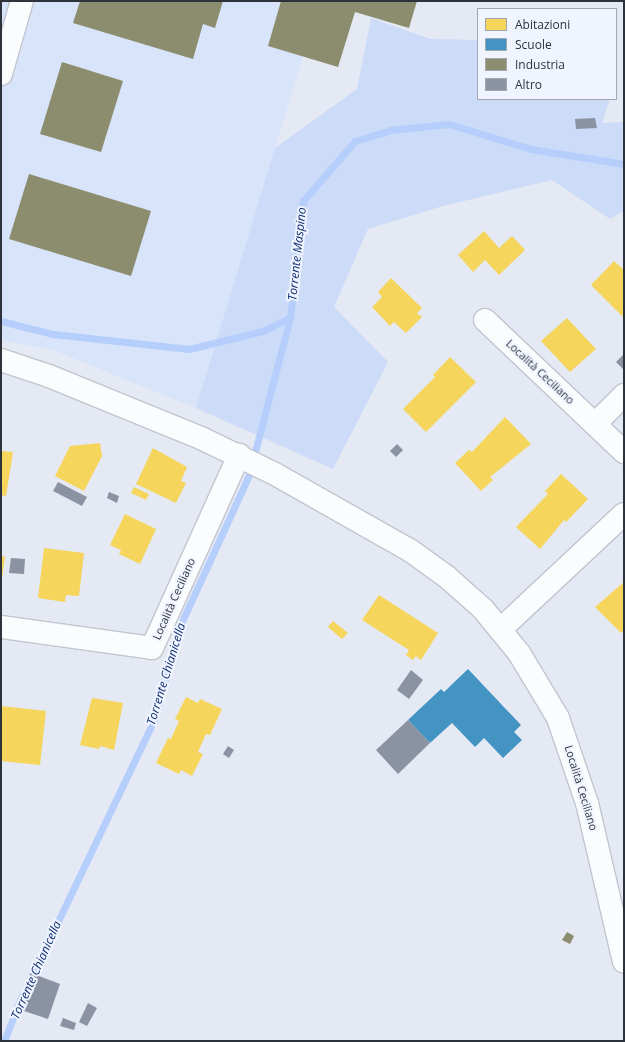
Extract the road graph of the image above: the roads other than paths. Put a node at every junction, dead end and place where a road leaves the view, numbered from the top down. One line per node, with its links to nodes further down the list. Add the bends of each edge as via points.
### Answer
1 (22, 1): 2 (street)
2 (1, 74)
3 (485, 320): 6 (street, Località Ceciliano)
4 (1, 360): 8 (street, Località Ceciliano, via 49,376)
5 (624, 395): 6 (street)
6 (595, 424): 7 (street, Località Ceciliano)
7 (624, 452)
8 (239, 455): 10 (street, Località Ceciliano, via 152,648); 11 (street, Località Ceciliano, via 411,551 464,591)
9 (624, 514): 11 (street)
10 (1, 627)
11 (502, 628): 12 (street, Località Ceciliano, via 531,670 558,718 574,758 600,857)
12 (618, 910): 13 (street, Località Ceciliano)
13 (624, 962)

